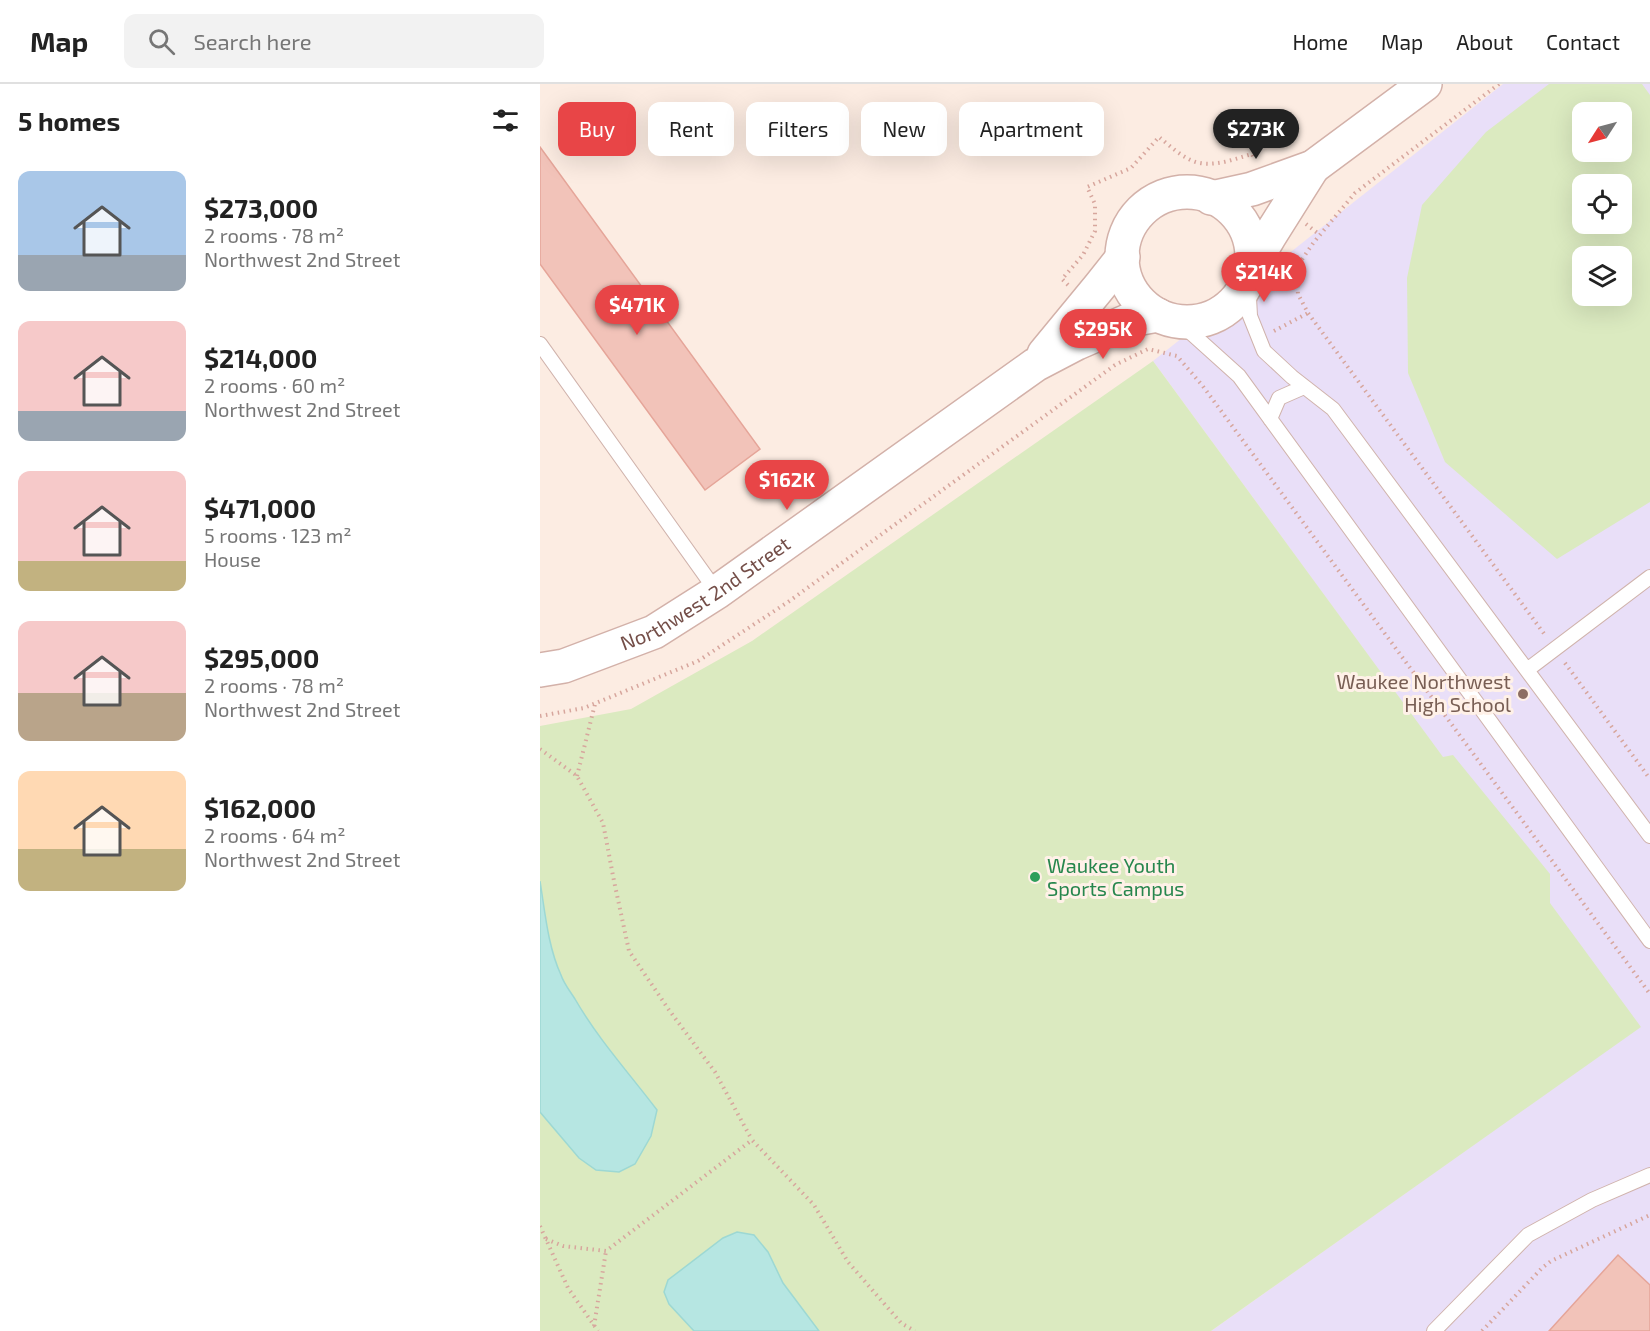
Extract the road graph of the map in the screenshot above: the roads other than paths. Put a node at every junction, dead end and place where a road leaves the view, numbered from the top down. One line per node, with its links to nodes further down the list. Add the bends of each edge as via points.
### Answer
1 (1425, 84): 2 (street, Northwest 2nd Street)
2 (1313, 167): 3 (street, Northwest 2nd Street, via 1252,189); 5 (street, Northwest 2nd Street)
3 (1211, 198): 4 (street, Northwest 2nd Street, via 1183,192 1145,207 1131,224 1123,243); 5 (street, Northwest 2nd Street, via 1239,218 1249,236)
4 (1123, 257): 6 (street, Northwest 2nd Street, via 1128,284 1140,303); 8 (street, Northwest 2nd Street)
5 (1249, 274): 6 (street, Northwest 2nd Street, via 1238,298 1221,313 1201,321); 9 (lane, via 1250,316 1264,351)
6 (1169, 319): 8 (street, Northwest 2nd Street, via 1130,320); 10 (lane, via 1239,376)
7 (540, 344): 12 (lane)
8 (1035, 365): 12 (street, Northwest 2nd Street)
9 (1304, 387): 10 (lane, via 1279,398); 14 (lane, via 1333,409)
10 (1270, 419): 16 (lane)
11 (1650, 577): 14 (lane)
12 (717, 592): 13 (street, Northwest 2nd Street, via 654,632 564,666)
13 (540, 670)
14 (1527, 670): 15 (lane)
15 (1650, 836)
16 (1650, 941)
17 (1650, 1175): 18 (lane, via 1592,1200 1528,1235)
18 (1434, 1331)

